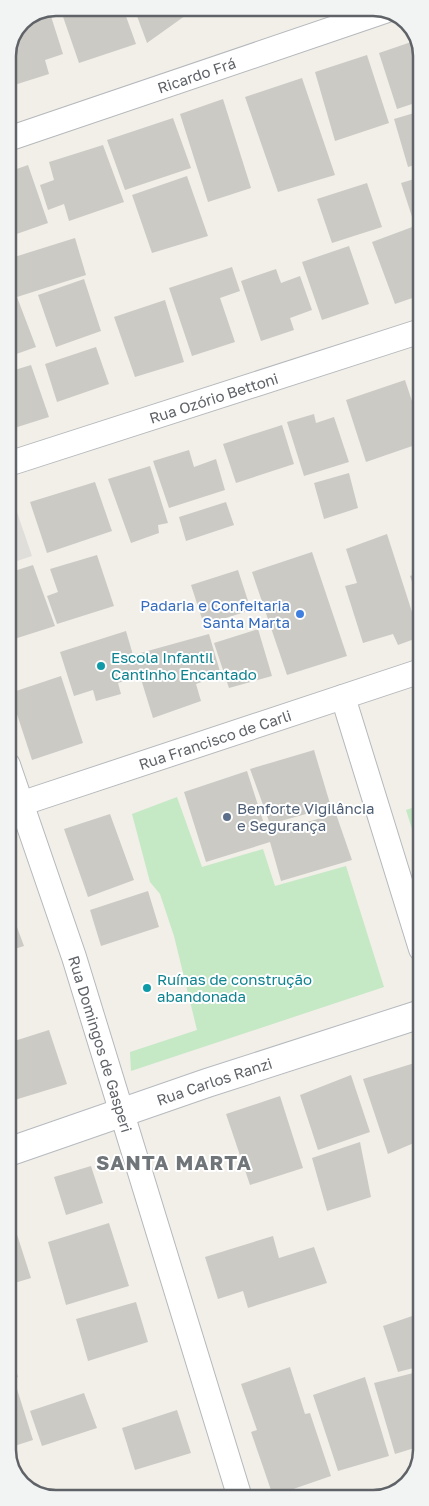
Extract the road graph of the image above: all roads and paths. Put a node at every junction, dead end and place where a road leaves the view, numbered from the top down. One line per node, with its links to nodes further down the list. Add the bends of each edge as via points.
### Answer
1 (370, 16): 2 (street, Ricardo Frá)
2 (16, 136)
3 (413, 334): 4 (street, Rua Ozório Bettoni)
4 (16, 461)
5 (413, 674): 6 (street, Rua Francisco de Carli)
6 (343, 697): 7 (street, Rua Francisco de Carli); 9 (street)
7 (16, 806)
8 (16, 809): 11 (street, Rua Domingos de Gasperi, via 74,956)
9 (413, 923)
10 (413, 1017): 11 (main road, Rua Carlos Ranzi)
11 (122, 1113): 12 (main road, Rua Carlos Ranzi); 13 (street, Rua Domingos de Gasperi)
12 (16, 1149)
13 (238, 1490)

